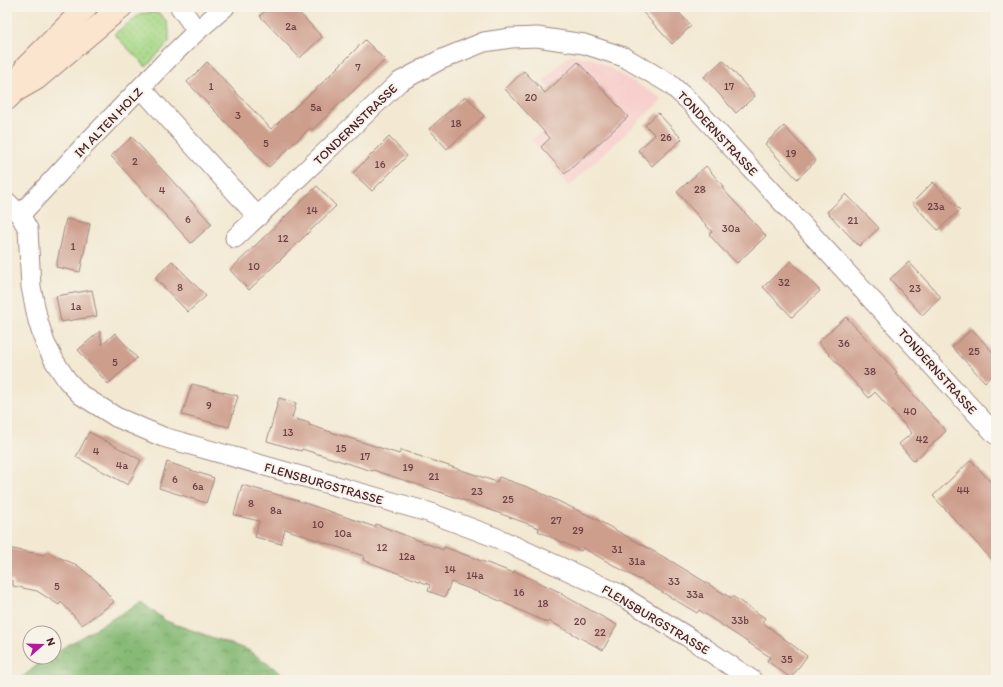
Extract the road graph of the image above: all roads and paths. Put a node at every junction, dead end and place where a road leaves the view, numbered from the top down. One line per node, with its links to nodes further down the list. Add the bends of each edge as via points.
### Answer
1 (86, 7): 7 (main road, via 26,67)
2 (121, 7): 7 (main road, via 36,79)
3 (180, 7): 5 (street)
4 (225, 7): 5 (street, IM ALTEN HOLZ)
5 (197, 31): 6 (street, IM ALTEN HOLZ)
6 (141, 88): 8 (street, IM ALTEN HOLZ, via 83,147); 9 (street)
7 (11, 95)
8 (13, 209): 12 (street, FLENSBURGSTRASSE, via 28,229 31,287 38,321 46,343 66,380 81,395 116,417 163,437 428,512 497,538 617,593)
9 (258, 217): 10 (street, TONDERNSTRASSE); 11 (street, TONDERNSTRASSE, via 406,78 440,60 484,42 537,37 584,44 624,57 670,84 689,101)
10 (235, 238)
11 (996, 435)
12 (752, 680)

